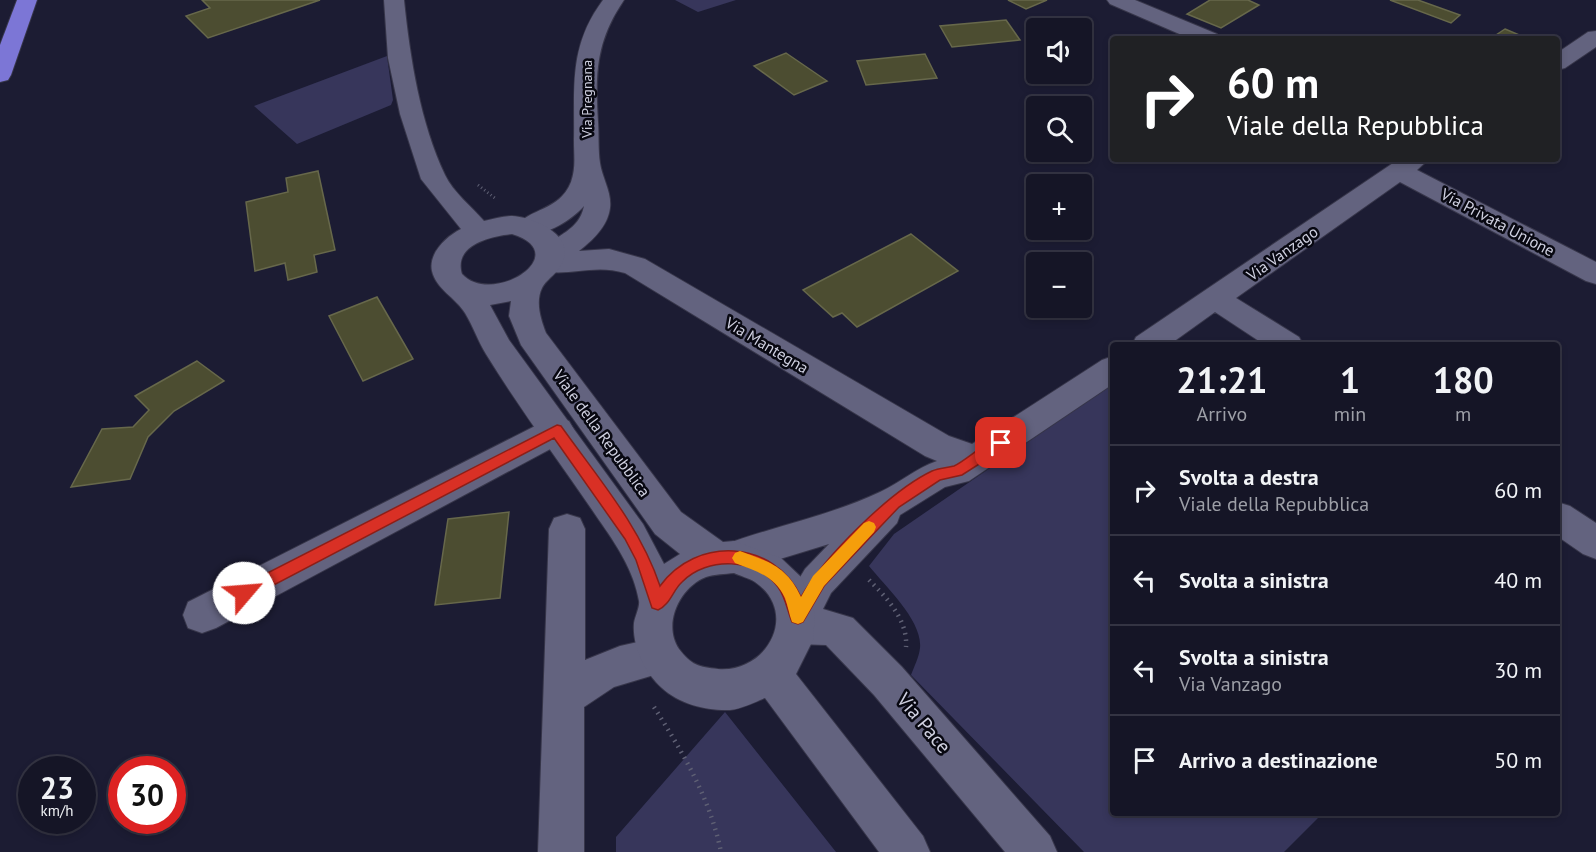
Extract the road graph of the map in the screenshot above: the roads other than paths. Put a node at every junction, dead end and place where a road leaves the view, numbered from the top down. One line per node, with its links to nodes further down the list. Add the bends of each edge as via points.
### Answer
1 (27, 0): 10 (highway)
2 (394, 0): 14 (street, via 399,58 412,114 434,178)
3 (614, 0): 12 (street, Via Pregnana, via 603,13 586,53)
4 (1117, 0): 6 (street)
5 (1172, 0): 6 (street)
6 (1149, 14): 7 (street)
7 (1202, 36)
8 (1596, 37): 9 (street)
9 (1560, 61)
10 (0, 75)
11 (1408, 165): 16 (street, Via Privata Unione); 18 (street, Via Vanzago)
12 (588, 169): 13 (street, Via Pregnana, via 572,205); 15 (street, Via Pregnana, via 596,189 597,209 591,222)
13 (529, 228): 14 (street, via 495,226); 15 (street, via 547,240 551,248)
14 (478, 231): 17 (street, via 457,245 446,262 446,274)
15 (543, 268): 17 (street, via 496,295); 23 (street, Via Mantegna, via 609,258 635,266); 28 (street, Viale della Repubblica, via 524,316 532,337 668,523 692,542)
16 (1596, 274)
17 (465, 292): 22 (street, Viale della Repubblica, via 497,346)
18 (1216, 299): 19 (street, Via Vanzago); 20 (street)
19 (1152, 342)
20 (1283, 342)
21 (1110, 370): 23 (street, via 957,471)
22 (557, 430): 29 (street, Viale della Repubblica, via 630,535 643,558); 30 (street)
23 (937, 461): 24 (street)
24 (894, 502): 28 (street, via 820,532); 31 (street, via 818,581)
25 (1560, 519): 27 (street)
26 (567, 529): 34 (street)
27 (1596, 543)
28 (726, 557): 29 (street, via 688,568 676,577); 31 (street, via 750,560 769,568 793,598)
29 (658, 603): 32 (street, via 653,620 654,639)
30 (202, 615)
31 (797, 621): 33 (street, via 786,658); 37 (street, Via Pace, via 838,631 888,681)
32 (644, 660): 33 (street, via 697,687 722,691 748,687); 34 (street, via 591,676)
33 (771, 674): 36 (street)
34 (564, 698): 35 (street)
35 (561, 852)
36 (907, 852)
37 (1034, 852)

